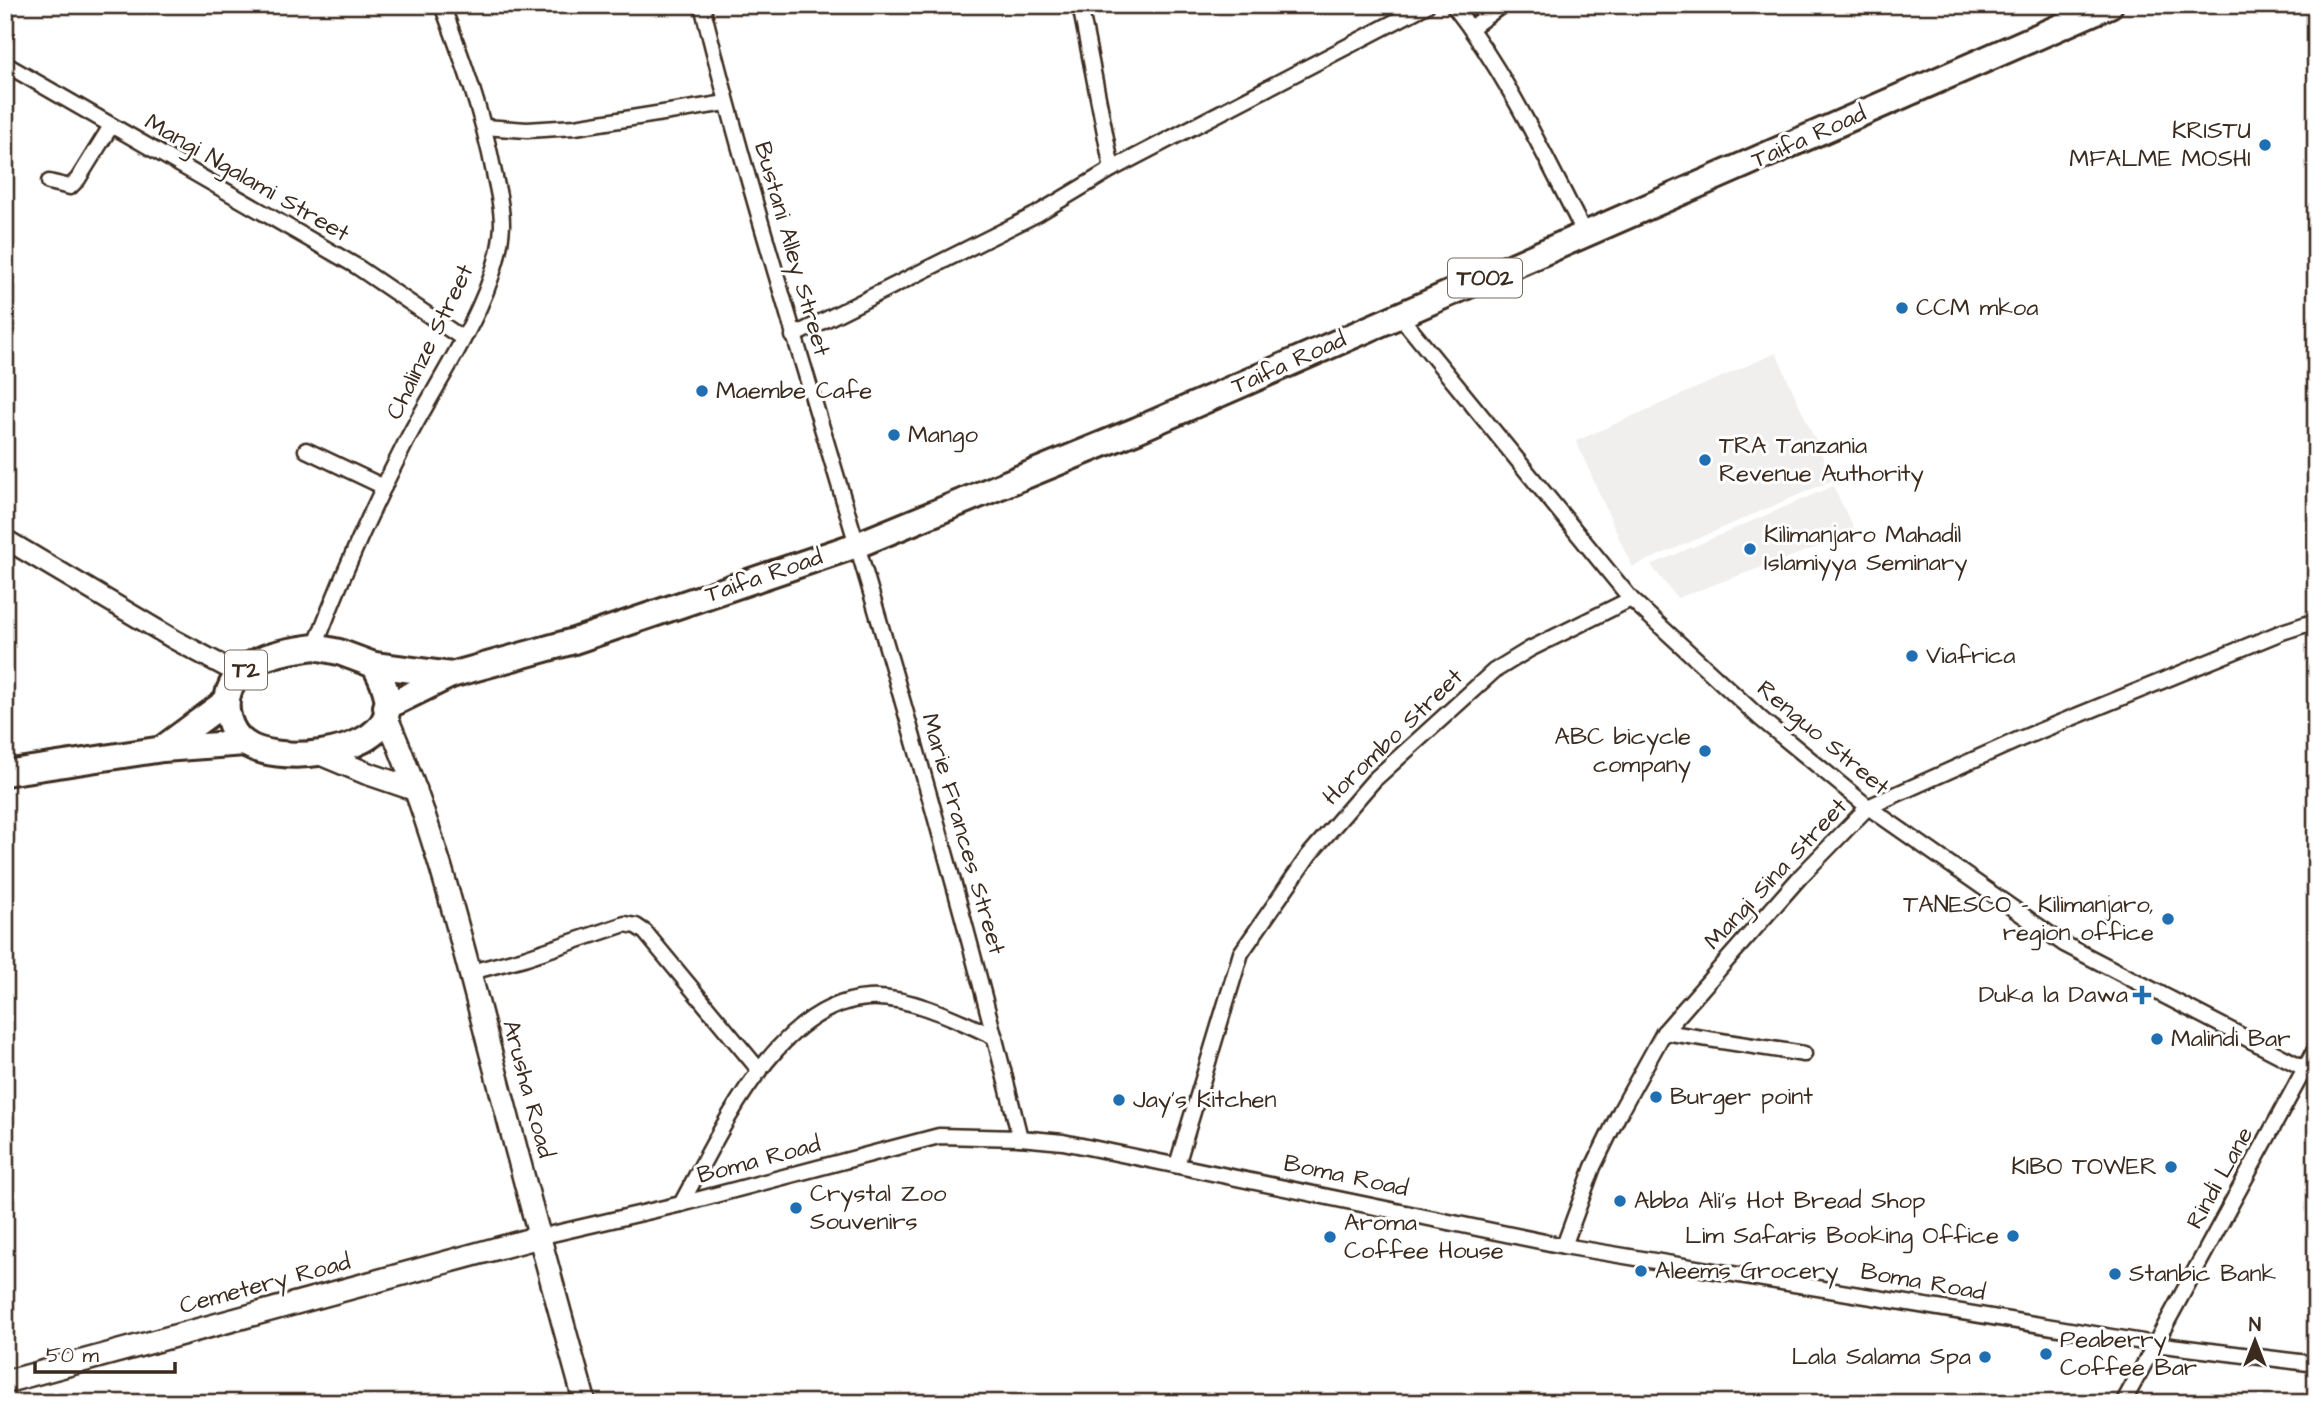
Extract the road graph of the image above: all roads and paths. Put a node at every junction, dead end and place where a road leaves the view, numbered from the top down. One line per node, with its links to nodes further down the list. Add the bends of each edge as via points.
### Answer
1 (442, 5): 12 (street, Chalinze Street)
2 (702, 5): 10 (street, Bustani Alley Street)
3 (1080, 5): 13 (street)
4 (1427, 5): 13 (street)
5 (1453, 5): 8 (street)
6 (1502, 5): 8 (street)
7 (2110, 5): 15 (highway, Taifa Road / T002)
8 (1471, 28): 15 (street, via 1525,117)
9 (5, 64): 11 (street, Mangi Ngalami Street)
10 (726, 103): 12 (street, via 575,127); 17 (street, Bustani Alley Street)
11 (111, 126): 14 (street, via 70,187); 18 (street, Mangi Ngalami Street, via 356,267)
12 (484, 127): 18 (street, Chalinze Street, via 502,228 486,292)
13 (1112, 169): 17 (street, via 1037,214)
14 (48, 182)
15 (1585, 234): 16 (highway, Taifa Road / T002)
16 (1399, 315): 22 (highway, Taifa Road / T002, via 1137,430); 23 (street, Renguo Street)
17 (793, 336): 22 (street, Bustani Alley Street)
18 (462, 338): 20 (street, Chalinze Street)
19 (306, 450): 20 (street)
20 (384, 487): 25 (street, Chalinze Street)
21 (5, 539): 27 (street)
22 (857, 544): 28 (highway, Taifa Road / T2, via 574,641); 39 (street, Marie Frances Street)
23 (1631, 599): 36 (street, Renguo Street, via 1761,719); 45 (street, Horombo Street, via 1494,671 1374,780 1309,855 1241,953)
24 (2316, 621): 36 (street, Mangi Sina Street, via 2020,739)
25 (315, 647): 26 (highway, T2); 27 (highway, T2, via 266,657)
26 (374, 665): 28 (highway, Taifa Road / T2); 30 (highway, via 385,684)
27 (239, 674): 29 (highway, T2)
28 (451, 675): 30 (highway, Taifa Road / T2)
29 (224, 703): 31 (highway, T2, via 231,724); 32 (highway, T2)
30 (386, 712): 33 (highway, T2, via 370,737); 35 (main road, Arusha Road)
31 (245, 743): 32 (highway, T2); 33 (highway, T2, via 288,754)
32 (163, 748): 34 (highway, T2)
33 (318, 753): 35 (main road)
34 (5, 773)
35 (416, 790): 37 (main road, Arusha Road)
36 (1868, 807): 38 (street, Mangi Sina Street); 43 (street, Renguo Street, via 2064,944)
37 (471, 972): 42 (street, via 625,924 636,926); 47 (main road, Arusha Road)
38 (1664, 1032): 41 (street); 48 (street, Mangi Sina Street, via 1593,1167)
39 (995, 1037): 42 (street, via 938,1010 870,998 817,1015); 44 (street, Marie Frances Street)
40 (2316, 1048): 43 (street, Rindi Lane)
41 (1804, 1054)
42 (760, 1071): 46 (street)
43 (2311, 1073): 49 (street, Rindi Lane)
44 (1020, 1138): 45 (street, Boma Road); 46 (street, Boma Road, via 939,1136)
45 (1177, 1165): 48 (street, Boma Road)
46 (681, 1204): 47 (street, Boma Road)
47 (539, 1237): 51 (main road, Cemetery Road); 52 (main road, Arusha Road)
48 (1564, 1246): 49 (street, Boma Road)
49 (2155, 1344): 50 (street, Boma Road); 53 (street, Rindi Lane)
50 (2316, 1364)
51 (5, 1382)
52 (585, 1403)
53 (2123, 1403)

